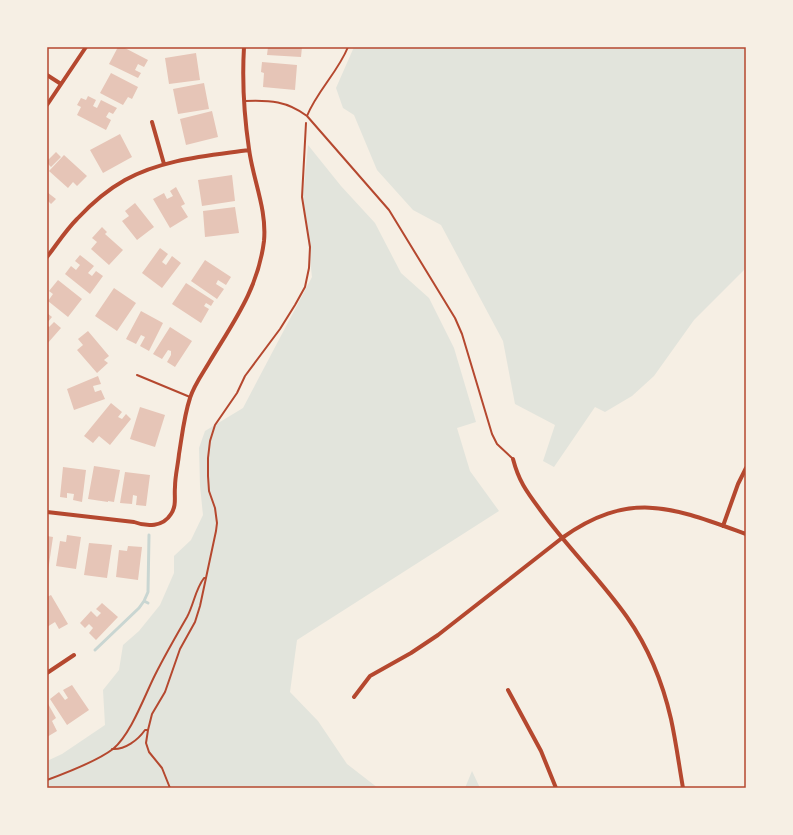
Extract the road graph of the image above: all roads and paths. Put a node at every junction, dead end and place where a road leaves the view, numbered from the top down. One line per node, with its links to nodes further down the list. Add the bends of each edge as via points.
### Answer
1 (86, 47): 5 (street)
2 (244, 47): 6 (street)
3 (348, 47): 8 (lane)
4 (47, 75): 5 (street)
5 (61, 84): 7 (street)
6 (244, 101): 8 (lane, via 282,103); 10 (street)
7 (47, 105)
8 (307, 116): 15 (lane, via 389,210 449,306 462,334 492,434 497,444); 21 (path, via 304,129 302,197 310,247 305,287 280,329 245,376 237,393 215,425 210,441 208,476 209,492 217,523)
9 (152, 122): 11 (street)
10 (249, 150): 11 (street); 14 (street, via 263,208 264,240 257,276 249,295)
11 (164, 164): 12 (street, via 124,180 107,192 76,220)
12 (47, 257)
13 (138, 375): 14 (lane)
14 (190, 397): 17 (street, via 174,487 175,506 166,520 159,524 143,526 134,522)
15 (513, 459): 20 (street, via 516,474 522,484)
16 (746, 468): 18 (street)
17 (47, 512)
18 (723, 526): 19 (street); 20 (street, via 683,512 648,507 631,508 595,518)
19 (746, 534)
20 (562, 538): 25 (street, via 438,635 370,676); 31 (street, via 612,597 645,648 664,693)
21 (206, 578): 26 (path, via 195,622 180,649 165,692 152,714); 27 (path, via 198,585 189,612 131,725)
22 (74, 655): 23 (street)
23 (47, 673)
24 (508, 690): 30 (street, via 541,751)
25 (354, 697)
26 (148, 730): 27 (path, via 126,746); 29 (path, via 146,743 149,752 162,768)
27 (112, 749): 28 (path, via 69,772)
28 (47, 780)
29 (170, 788)
30 (556, 788)
31 (683, 788)

